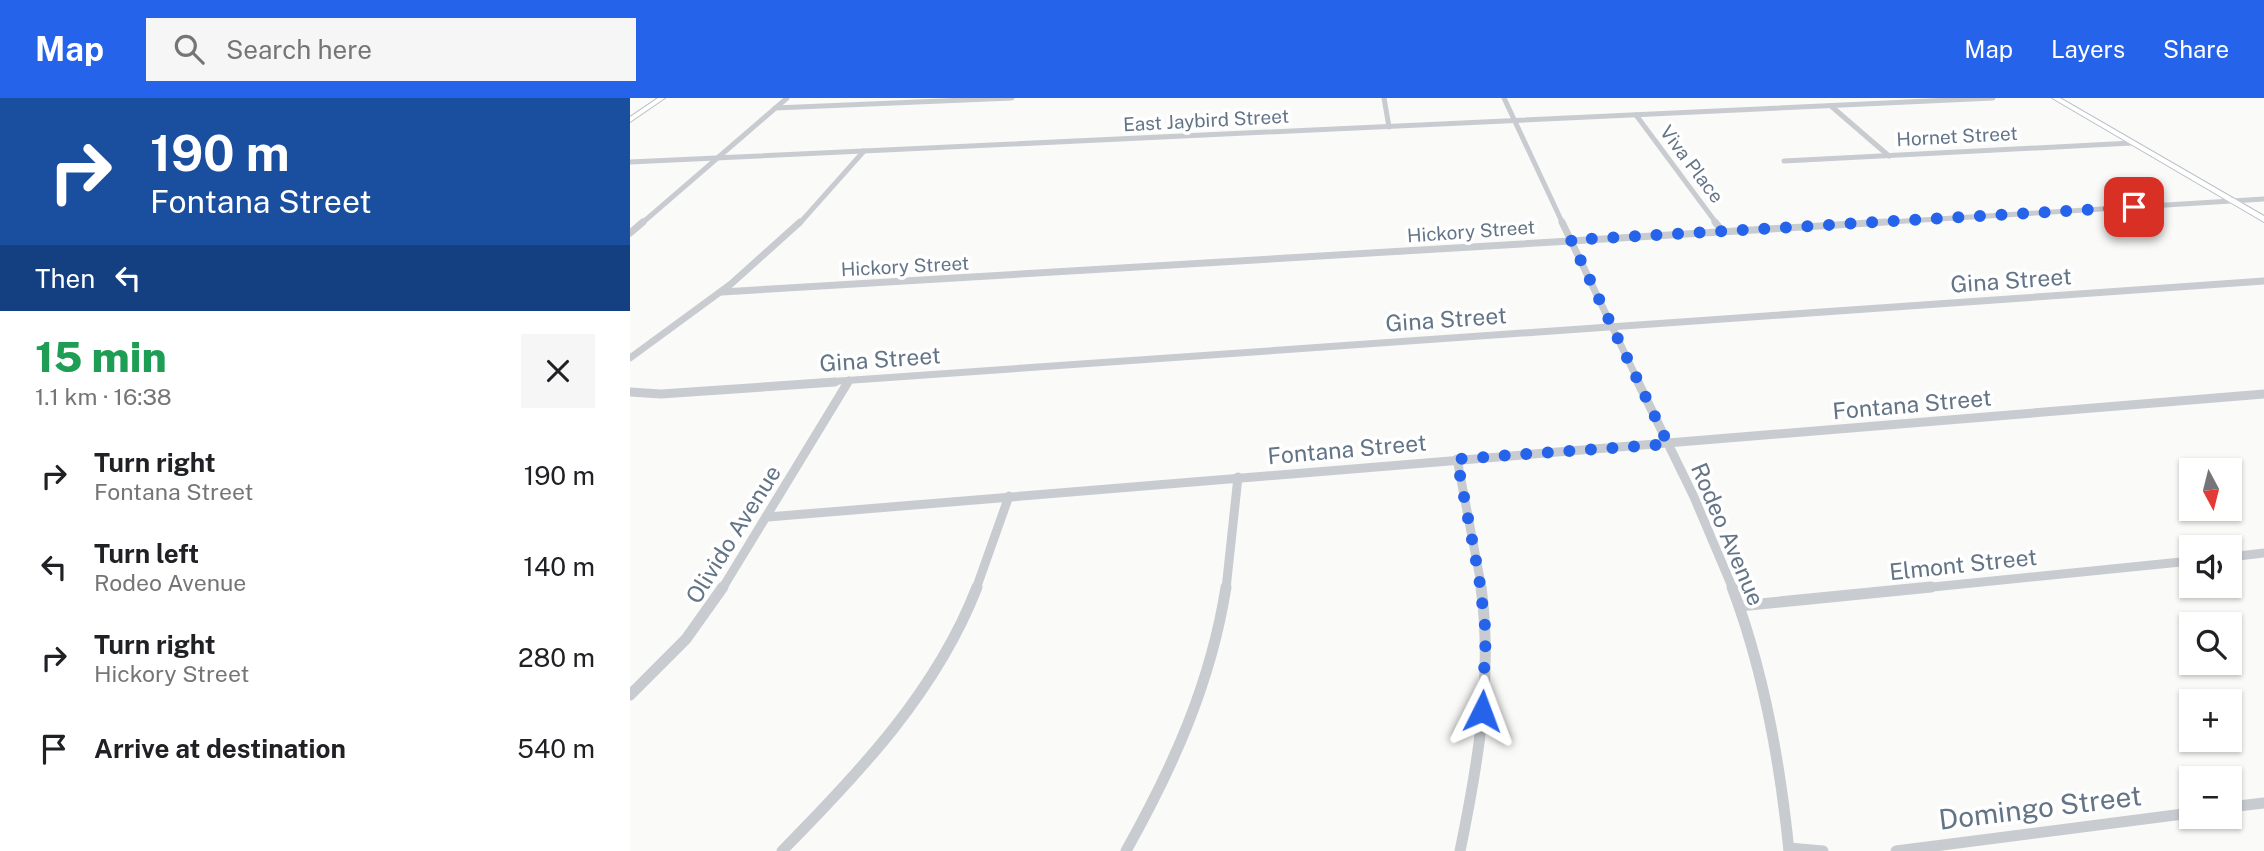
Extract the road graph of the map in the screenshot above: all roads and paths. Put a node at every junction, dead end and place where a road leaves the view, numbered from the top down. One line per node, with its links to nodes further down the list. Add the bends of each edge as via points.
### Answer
1 (662, 98): 11 (main road)
2 (787, 98): 9 (street)
3 (1012, 98): 9 (street)
4 (1384, 98): 13 (street)
5 (1504, 98): 12 (street, Rodeo Avenue)
6 (1993, 98): 8 (street, East Jaybird Street)
7 (2055, 98): 14 (main road)
8 (1832, 106): 10 (street, East Jaybird Street); 16 (street)
9 (775, 108): 17 (street)
10 (1636, 115): 12 (street, East Jaybird Street); 23 (street, Viva Place)
11 (630, 120)
12 (1515, 121): 13 (street, East Jaybird Street); 25 (street, Rodeo Avenue)
13 (1389, 127): 15 (street, East Jaybird Street)
14 (2132, 143): 16 (street, Hornet Street); 21 (main road)
15 (864, 152): 17 (street, East Jaybird Street); 27 (street, via 789,234)
16 (1889, 156): 18 (street, Hornet Street)
17 (718, 158): 19 (street, East Jaybird Street); 24 (street)
18 (1784, 161)
19 (630, 162)
20 (2264, 199): 21 (street, Hickory Street)
21 (2232, 200): 22 (main road); 23 (street, Hickory Street)
22 (2264, 219)
23 (1723, 232): 25 (street, Hickory Street)
24 (630, 233)
25 (1571, 240): 27 (street, Hickory Street); 28 (street, Rodeo Avenue)
26 (2264, 281): 28 (street, Gina Street)
27 (722, 292): 29 (street)
28 (1612, 327): 30 (street, Gina Street); 33 (street, Rodeo Avenue)
29 (630, 358)
30 (849, 380): 31 (street, Gina Street); 37 (street, Olivido Avenue)
31 (630, 393)
32 (2264, 394): 33 (street, Fontana Street)
33 (1668, 444): 34 (street, Fontana Street); 41 (street, Rodeo Avenue)
34 (1457, 459): 35 (street, Fontana Street); 49 (street, via 1486,634 1482,711)
35 (1238, 477): 36 (street, Fontana Street); 48 (street, via 1230,569 1205,679 1171,765)
36 (1009, 496): 37 (street, Fontana Street); 47 (street, via 971,603 915,699 833,800)
37 (768, 517): 42 (street, Olivido Avenue, via 693,631)
38 (2264, 553): 39 (street)
39 (2242, 556)
40 (2179, 562): 41 (street, Elmont Street)
41 (1739, 606): 46 (street, Rodeo Avenue, via 1776,756)
42 (630, 695)
43 (2264, 803): 44 (street)
44 (2242, 806)
45 (2179, 815): 51 (street, Domingo Street)
46 (1789, 849): 50 (street)
47 (782, 851)
48 (1126, 851)
49 (1460, 851)
50 (1823, 851)
51 (1895, 851)

